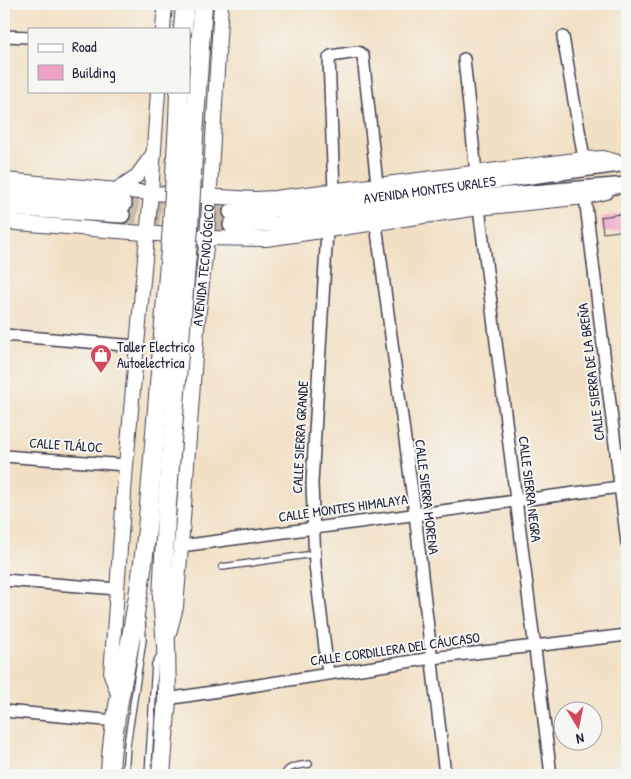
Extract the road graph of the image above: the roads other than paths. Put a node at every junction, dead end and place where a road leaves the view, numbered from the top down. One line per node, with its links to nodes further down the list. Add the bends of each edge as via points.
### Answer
1 (165, 4): 5 (street)
2 (184, 4): 6 (main road)
3 (203, 4): 40 (main road, AVENIDA TECNOLÓGICO, bridge, via 189,228)
4 (221, 4): 24 (street, AVENIDA TECNOLÓGICO)
5 (163, 28)
6 (183, 28)
7 (4, 36): 9 (street)
8 (562, 37): 14 (street)
9 (28, 38)
10 (464, 59): 16 (street)
11 (158, 92): 13 (street, AVENIDA TECNOLÓGICO)
12 (179, 92): 40 (main road, AVENIDA TECNOLÓGICO, bridge)
13 (153, 153): 20 (street, via 137,176); 22 (street, AVENIDA TECNOLÓGICO)
14 (584, 159): 15 (street, via 603,158); 16 (street)
15 (624, 163): 19 (main road, AVENIDA MONTES URALES, via 231,218 276,224 484,197)
16 (476, 172): 18 (street)
17 (4, 180): 20 (street)
18 (377, 184): 21 (street); 21 (street, via 363,56 357,52 332,56 329,61)
19 (627, 185): 25 (street)
20 (116, 190): 22 (street)
21 (334, 191): 24 (street, via 275,198)
22 (151, 193): 24 (street); 31 (street, AVENIDA TECNOLÓGICO)
23 (4, 194): 26 (main road, via 123,210)
24 (209, 196): 32 (street, AVENIDA TECNOLÓGICO)
25 (585, 197): 27 (street); 37 (street, CALLE SIERRA DE LA BREÑA)
26 (4, 208)
27 (479, 208): 29 (street); 38 (street, CALLE SIERRA NEGRA)
28 (4, 222): 31 (street)
29 (376, 224): 30 (street); 39 (street, CALLE SIERRA MORENA)
30 (327, 231): 32 (street, via 266,239); 41 (street, CALLE SIERRA GRANDE)
31 (146, 234): 32 (street); 34 (street, AVENIDA TECNOLÓGICO)
32 (207, 238): 43 (street, AVENIDA TECNOLÓGICO, via 197,329)
33 (4, 335): 34 (street)
34 (136, 346): 36 (street, AVENIDA TECNOLÓGICO)
35 (4, 456): 36 (street, CALLE TLÁLOC)
36 (126, 464): 47 (street, AVENIDA TECNOLÓGICO)
37 (623, 486): 38 (street, CALLE MONTES HIMALAYA); 42 (street, CALLE SIERRA DE LA BREÑA)
38 (516, 500): 39 (street, CALLE MONTES HIMALAYA); 51 (street, CALLE SIERRA NEGRA)
39 (415, 514): 41 (street, CALLE MONTES HIMALAYA); 52 (street, CALLE SIERRA MORENA)
40 (157, 517): 48 (main road, AVENIDA TECNOLÓGICO); 50 (main road, AVENIDA TECNOLÓGICO)
41 (312, 528): 43 (street, CALLE MONTES HIMALAYA); 44 (street, CALLE SIERRA GRANDE)
42 (627, 543)
43 (182, 546): 50 (street, AVENIDA TECNOLÓGICO, via 176,607)
44 (314, 554): 45 (lane); 53 (street, CALLE SIERRA GRANDE)
45 (222, 567)
46 (4, 580): 47 (street)
47 (117, 589): 54 (street, AVENIDA TECNOLÓGICO, via 111,674)
48 (140, 590): 54 (main road, AVENIDA TECNOLÓGICO); 60 (lane, via 143,640)
49 (627, 635): 51 (street, CALLE CORDILLERA DEL CÁUCASO)
50 (166, 644): 55 (main road, AVENIDA TECNOLÓGICO); 61 (lane, via 156,664)
51 (535, 645): 52 (street, CALLE CORDILLERA DEL CÁUCASO); 65 (street, CALLE SIERRA NEGRA)
52 (432, 658): 53 (street, CALLE CORDILLERA DEL CÁUCASO); 64 (street, CALLE SIERRA MORENA)
53 (328, 673): 55 (street, CALLE CORDILLERA DEL CÁUCASO)
54 (119, 698): 57 (main road, AVENIDA TECNOLÓGICO)
55 (167, 699): 62 (main road, AVENIDA TECNOLÓGICO)
56 (4, 711): 57 (street)
57 (116, 721): 59 (main road, AVENIDA TECNOLÓGICO)
58 (310, 764): 63 (lane, via 289,768)
59 (108, 771)
60 (125, 775)
61 (148, 775)
62 (161, 775)
63 (285, 775)
64 (445, 775)
65 (551, 775)

